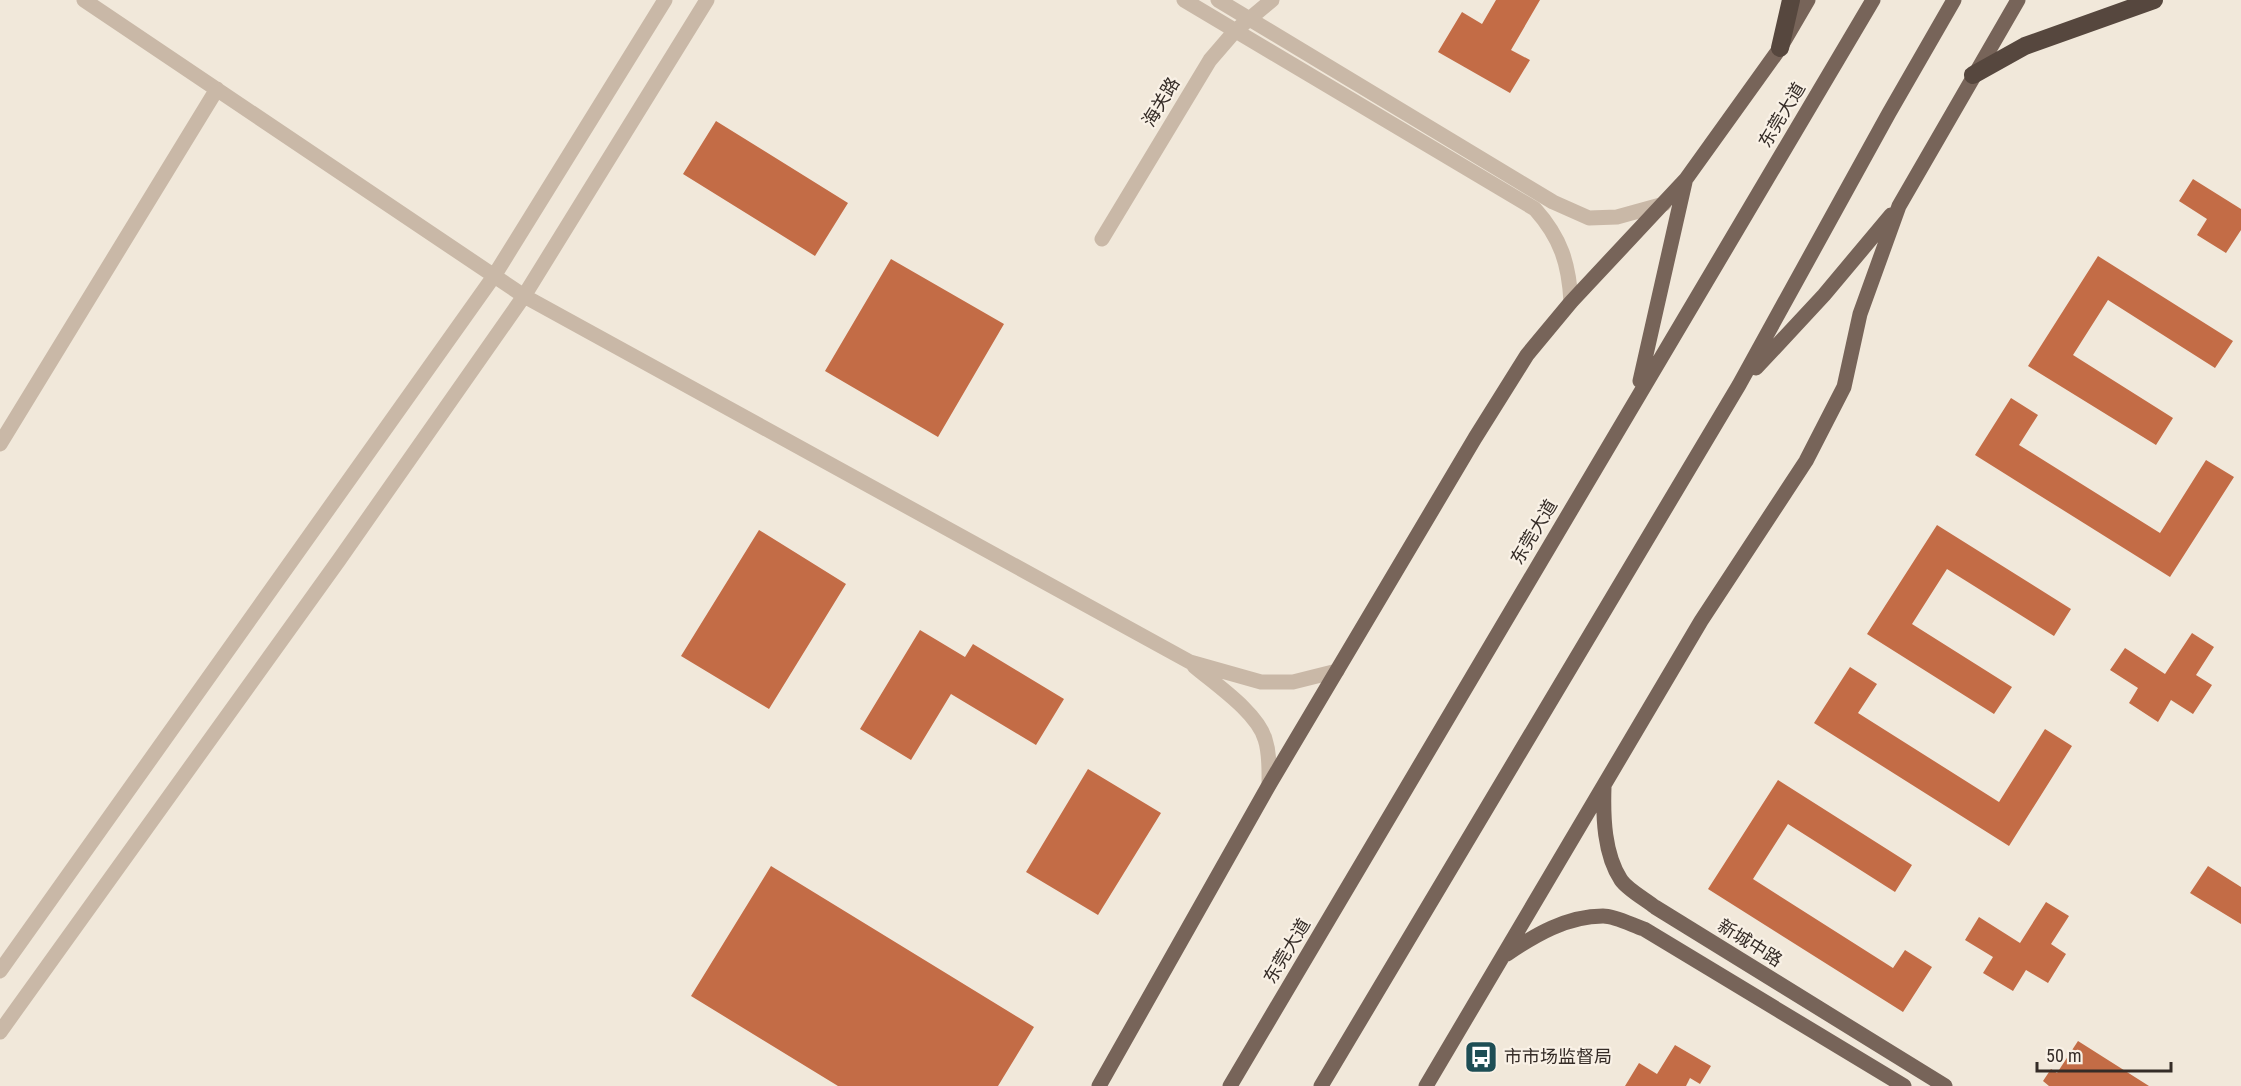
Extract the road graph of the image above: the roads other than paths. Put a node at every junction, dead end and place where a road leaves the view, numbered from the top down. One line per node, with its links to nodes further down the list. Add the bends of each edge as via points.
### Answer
1 (84, 0): 17 (street)
2 (665, 0): 22 (street)
3 (707, 0): 23 (street)
4 (1184, 0): 14 (street)
5 (1218, 0): 13 (street)
6 (1272, 0): 13 (street, 海关路)
7 (1791, 0): 15 (highway)
8 (1808, 0): 15 (main road)
9 (1873, 0): 26 (main road, 东莞大道)
10 (1954, 0): 25 (main road)
11 (2018, 0): 16 (main road)
12 (2154, 0): 16 (highway, via 2025,46)
13 (1249, 19): 14 (street, 海关路); 19 (street, via 1552,202 1589,218 1617,217)
14 (1235, 31): 21 (street, 海关路, via 1210,60); 24 (street, via 1535,209 1561,245 1569,272)
15 (1780, 48): 18 (main road)
16 (1973, 75): 20 (main road)
17 (217, 89): 22 (street); 27 (street)
18 (1686, 179): 19 (main road); 26 (main road)
19 (1664, 204): 24 (main road)
20 (1899, 206): 25 (main road, via 1824,295); 31 (main road, via 1860,314 1844,387 1811,451 1701,621)
21 (1102, 239)
22 (494, 276): 23 (street); 33 (street)
23 (524, 296): 28 (street); 34 (street)
24 (1570, 302): 29 (main road, via 1522,364)
25 (1740, 385): 37 (main road)
26 (1637, 396): 36 (main road, 东莞大道)
27 (0, 444)
28 (1190, 662): 29 (street, via 1261,682 1293,682); 30 (street, via 1248,712 1264,736)
29 (1337, 671): 30 (main road)
30 (1269, 785): 35 (main road)
31 (1604, 785): 32 (main road); 40 (main road, 新城中路, via 1603,817 1609,848 1622,881 1655,907)
32 (1504, 956): 38 (main road); 39 (main road, via 1540,932 1567,922 1604,916 1624,922 1644,929)
33 (0, 970)
34 (0, 1032)
35 (1100, 1086)
36 (1230, 1086)
37 (1321, 1086)
38 (1426, 1086)
39 (1904, 1086)
40 (1945, 1086)

